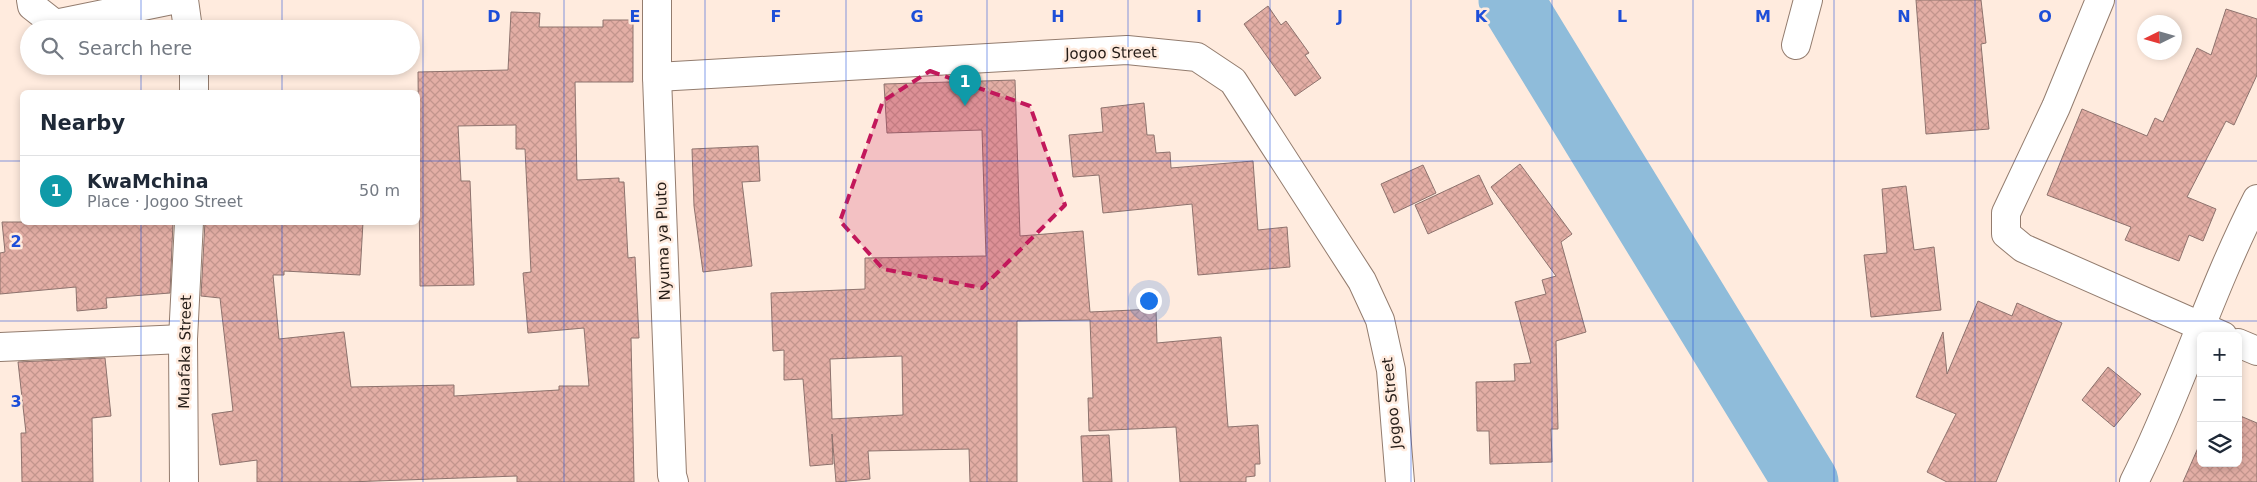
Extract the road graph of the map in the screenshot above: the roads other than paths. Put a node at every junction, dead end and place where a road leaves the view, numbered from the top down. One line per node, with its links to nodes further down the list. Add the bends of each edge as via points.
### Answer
1 (31, 0): 7 (street, via 32,6)
2 (172, 0): 8 (street)
3 (184, 0): 9 (street)
4 (657, 0): 12 (street, Nyuma ya Pluto)
5 (1808, 0): 10 (street)
6 (2100, 0): 16 (street, via 2056,107 2006,214 2006,234 2023,248)
7 (50, 20)
8 (74, 20)
9 (187, 20)
10 (1796, 45)
11 (194, 75): 13 (street)
12 (657, 77): 22 (street, Nyuma ya Pluto); 23 (street, Jogoo Street, via 1127,50 1197,58 1233,81 1362,280 1380,320 1391,370)
13 (194, 90)
14 (2257, 199): 16 (street, via 2238,236)
15 (189, 225): 17 (street, Muafaka Street)
16 (2212, 331): 24 (street, via 2179,384)
17 (184, 339): 19 (street); 21 (street, Muafaka Street)
18 (2242, 345): 20 (street)
19 (0, 347)
20 (2257, 351)
21 (184, 482)
22 (674, 482)
23 (1400, 482)
24 (2134, 482)

